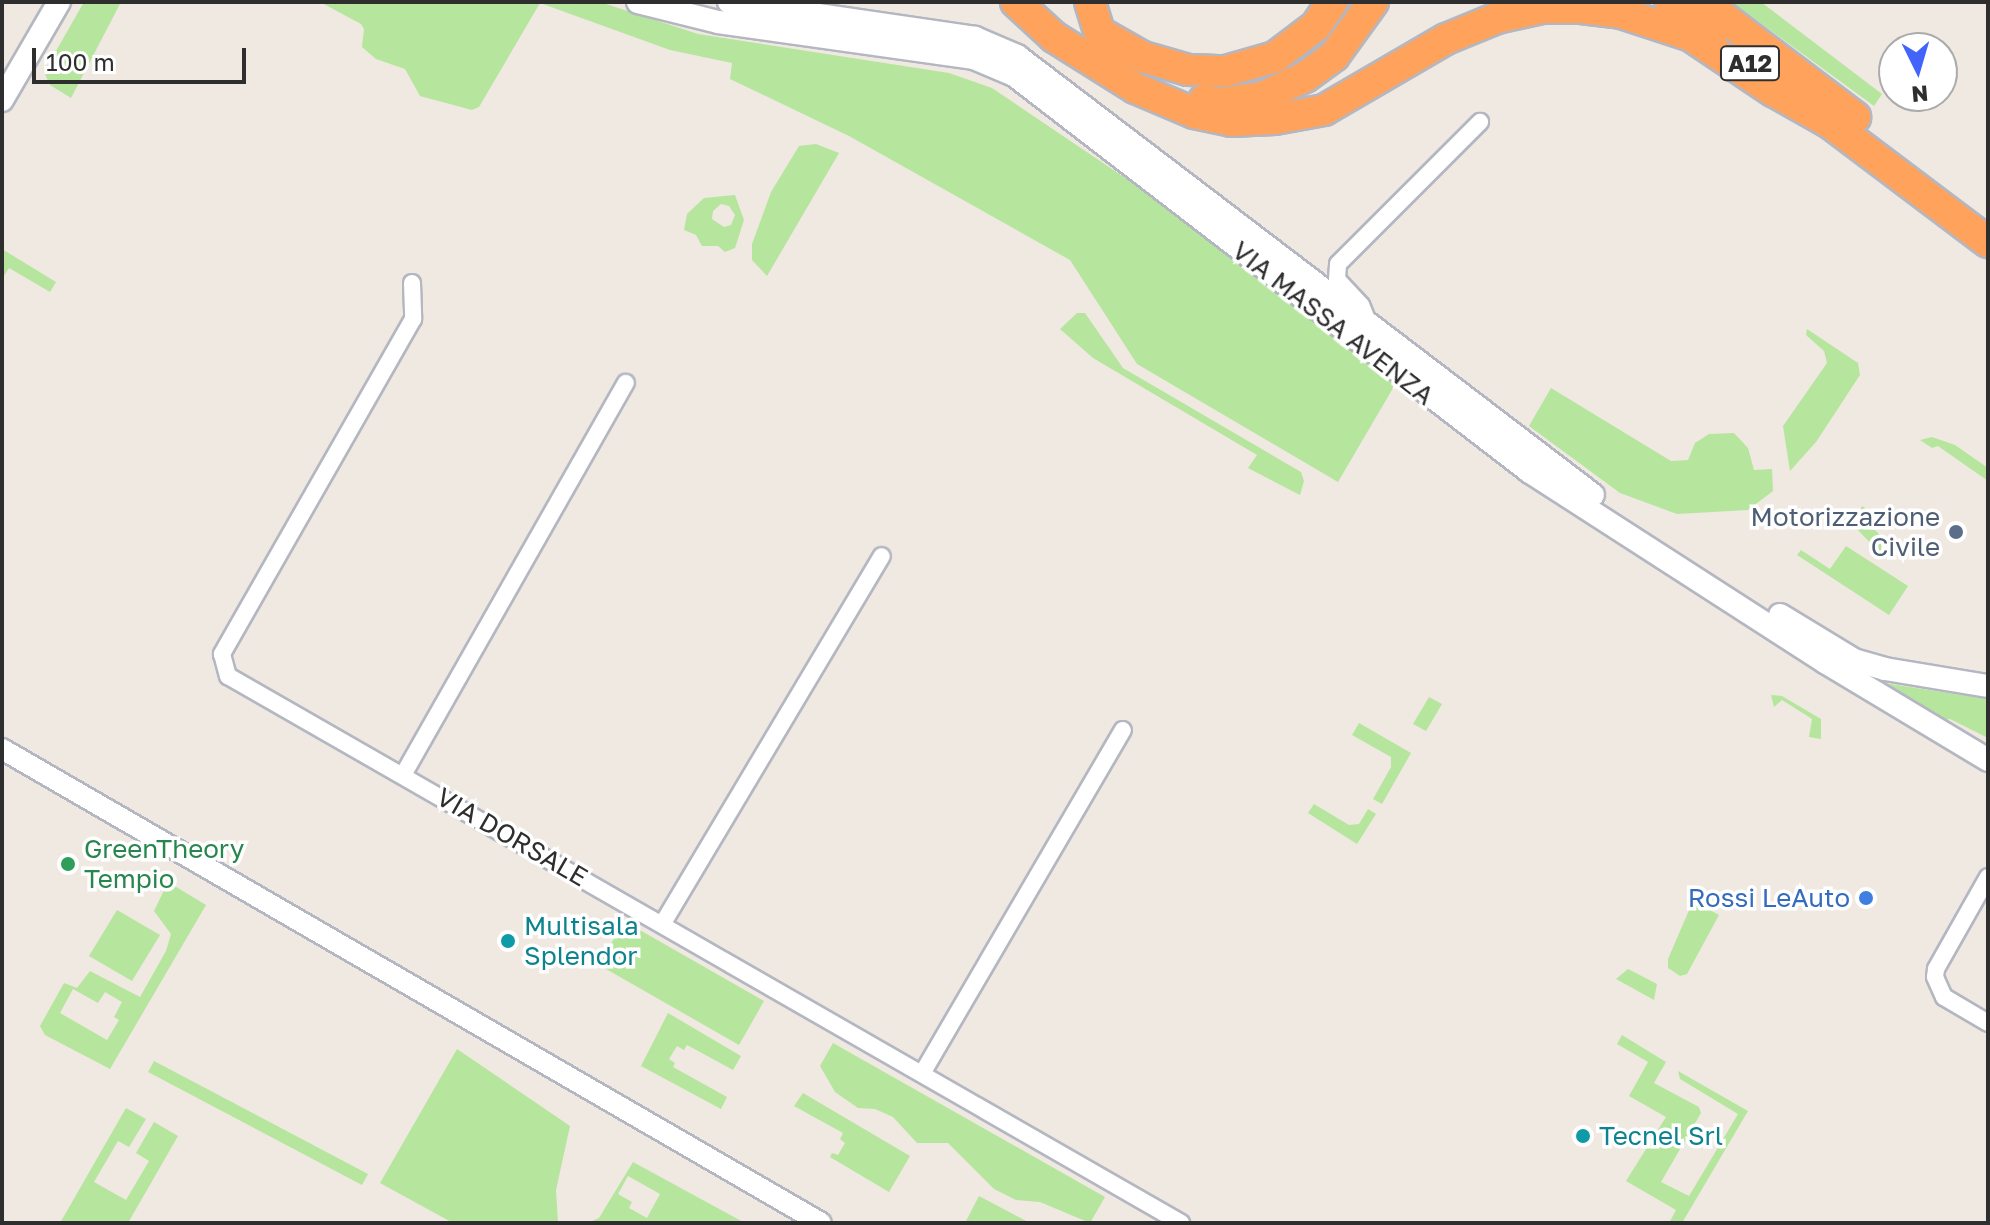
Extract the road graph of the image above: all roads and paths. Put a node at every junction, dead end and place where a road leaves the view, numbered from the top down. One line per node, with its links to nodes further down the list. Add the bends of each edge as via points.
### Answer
1 (59, 2): 15 (main road)
2 (638, 2): 11 (main road, VIA MASSA AVENZA)
3 (729, 2): 21 (main road, VIA MASSA AVENZA, via 975,38 1017,56)
4 (1016, 2): 13 (highway, via 1054,37)
5 (1067, 2): 12 (highway)
6 (1090, 2): 12 (highway)
7 (1332, 2): 12 (highway, via 1316,26 1275,57 1226,71 1188,70 1143,57)
8 (1373, 2): 14 (highway, via 1334,56 1305,77 1262,97 1221,103)
9 (1670, 2): 17 (highway, A12)
10 (1703, 2): 18 (highway, A12)
11 (662, 7): 21 (main road, VIA MASSA AVENZA, via 766,29 974,58 1004,70)
12 (1099, 32): 14 (highway, via 1142,78)
13 (1142, 92): 14 (highway); 17 (highway, via 1231,121 1324,110 1446,39 1542,8 1581,8 1621,13 1691,36)
14 (1184, 98)
15 (2, 100)
16 (1480, 122): 21 (street, via 1338,264 1337,279 1361,305)
17 (1830, 123): 19 (highway, A12)
18 (1988, 216)
19 (1988, 242)
20 (412, 283): 28 (street, VIA DORSALE, via 413,319 222,654 228,676)
21 (1360, 332): 24 (main road, VIA MASSA AVENZA, via 1584,490 1854,660); 27 (main road, VIA MASSA AVENZA, via 1530,472)
22 (626, 383): 28 (street)
23 (882, 556): 30 (street)
24 (1988, 686)
25 (1123, 730): 32 (street)
26 (2, 749): 33 (street)
27 (1988, 760)
28 (403, 775): 30 (street, VIA DORSALE)
29 (1988, 877): 31 (street, via 1935,977 1944,997)
30 (663, 923): 32 (street, VIA DORSALE)
31 (1988, 1023)
32 (923, 1072): 34 (street, VIA DORSALE)
33 (821, 1223)
34 (1181, 1223)

